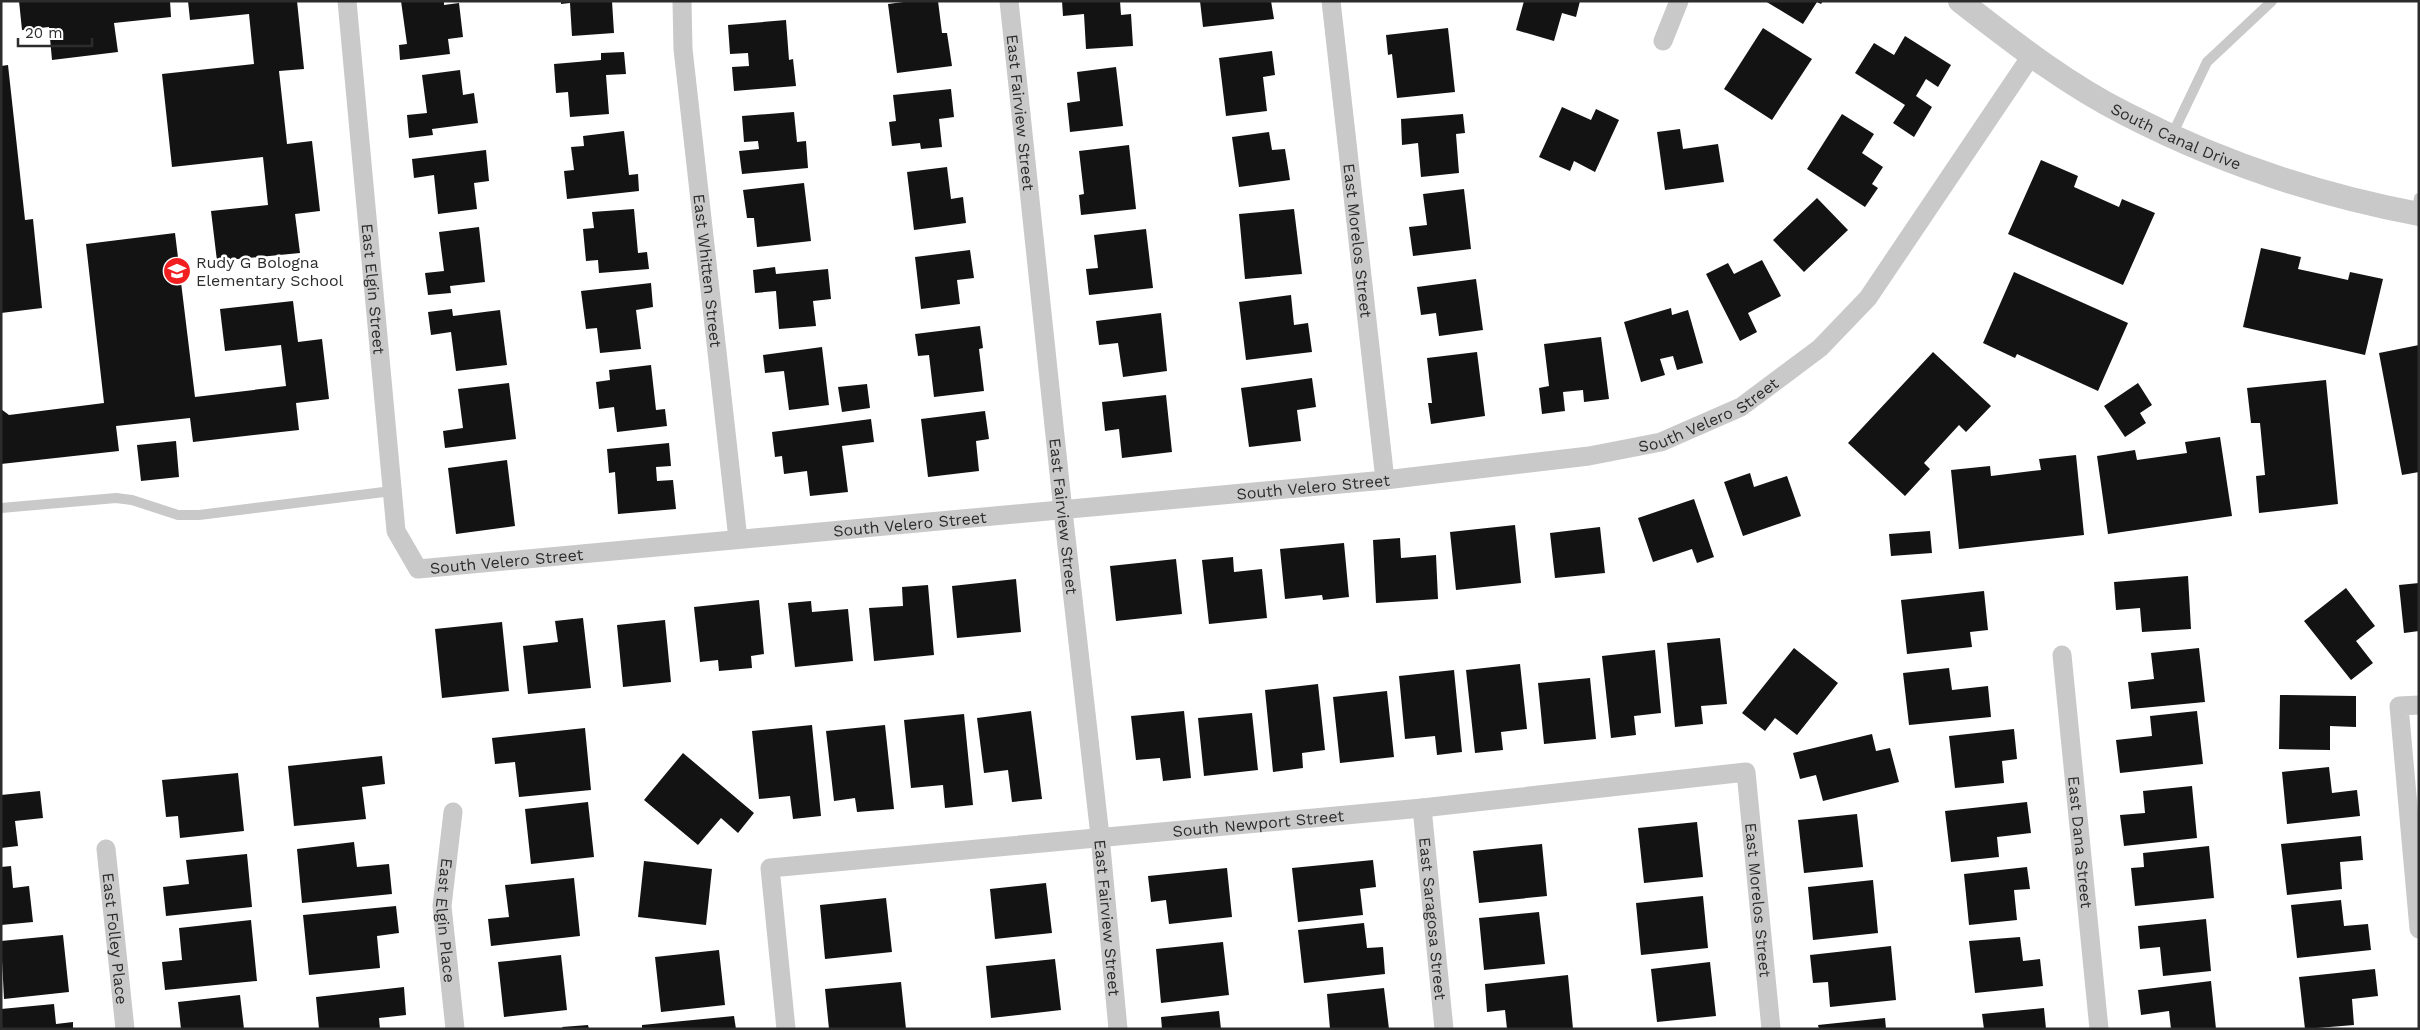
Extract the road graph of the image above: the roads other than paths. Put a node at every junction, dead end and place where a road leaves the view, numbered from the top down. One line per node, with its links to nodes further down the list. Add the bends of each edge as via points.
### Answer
1 (347, 1): 13 (street, East Elgin Street)
2 (682, 1): 16 (street, East Whitten Street, via 684,49)
3 (1009, 1): 15 (street, East Fairview Street)
4 (1331, 1): 12 (street, East Morelos Street)
5 (1679, 1): 8 (street)
6 (1960, 1): 9 (street, South Canal Drive)
7 (2272, 1): 10 (lane, via 2206,62)
8 (1664, 41)
9 (2031, 56): 10 (street, South Canal Drive, via 2125,114); 12 (street, South Velero Street, via 1868,298 1820,348 1741,407 1662,442 1589,456)
10 (2172, 135): 11 (street, South Canal Drive, via 2280,178 2334,194)
11 (2418, 209)
12 (1385, 480): 15 (street, South Velero Street)
13 (392, 490): 14 (lane, via 200,515 178,515 116,498); 17 (street, East Elgin Street, via 396,531)
14 (1, 508)
15 (1063, 511): 16 (street, South Velero Street); 23 (street, East Fairview Street)
16 (738, 539): 17 (street, South Velero Street)
17 (418, 569)
18 (2062, 655): 32 (street, East Dana Street)
19 (2419, 704): 25 (street, via 2398,706)
20 (1746, 772): 21 (street, South Newport Street); 31 (street, East Morelos Street)
21 (1422, 808): 23 (street, South Newport Street); 30 (street, East Saragosa Street)
22 (453, 812): 27 (street, East Elgin Place, via 442,906)
23 (1100, 836): 28 (street, South Newport Street, via 770,868); 29 (street, East Fairview Street)
24 (106, 849): 26 (street, East Folley Place)
25 (2419, 929)
26 (124, 1029)
27 (455, 1029)
28 (786, 1029)
29 (1118, 1029)
30 (1444, 1029)
31 (1771, 1029)
32 (2099, 1029)

